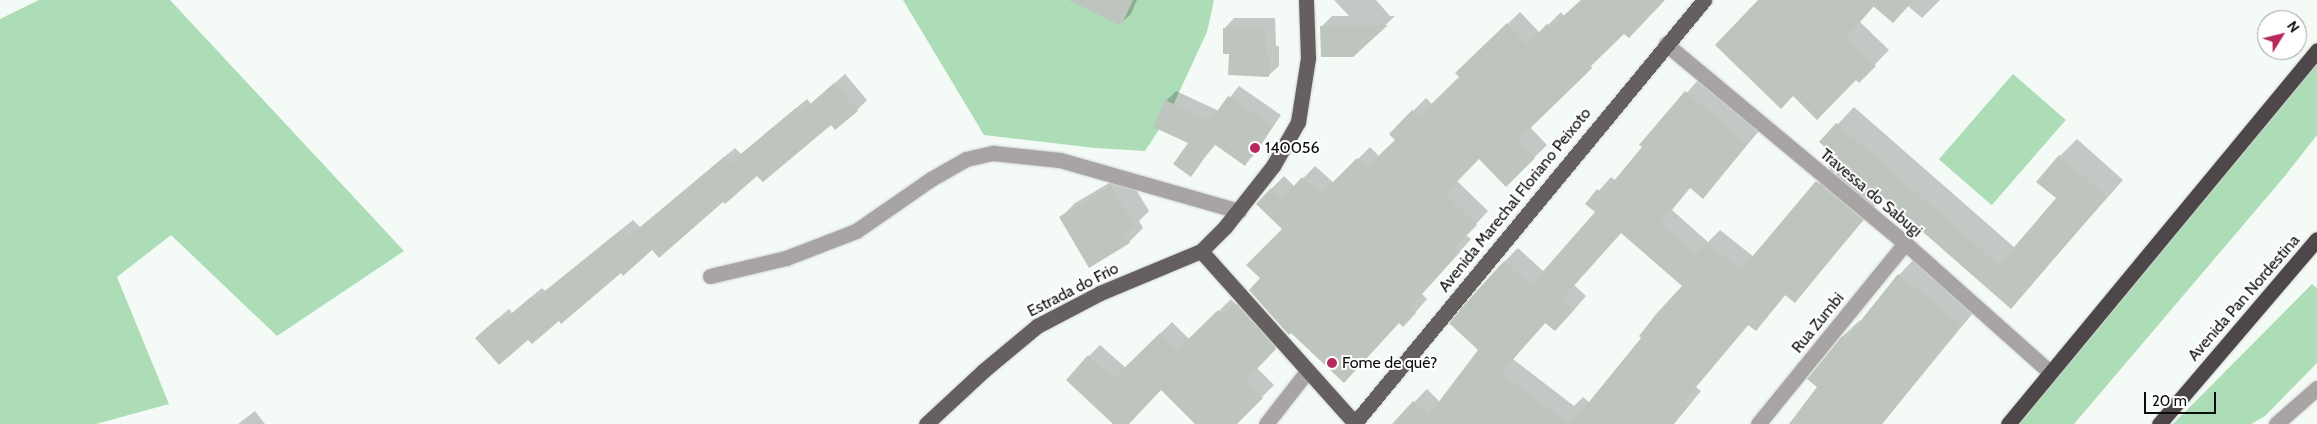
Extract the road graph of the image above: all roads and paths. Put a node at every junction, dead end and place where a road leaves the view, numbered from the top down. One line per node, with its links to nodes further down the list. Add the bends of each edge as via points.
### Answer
1 (1306, 0): 5 (main road, Estrada do Frio, via 1308,58 1298,122 1273,166)
2 (1704, 0): 3 (main road, Avenida Marechal Floriano Peixoto)
3 (1666, 44): 7 (street, Travessa do Sabugi); 15 (main road, Avenida Marechal Floriano Peixoto)
4 (2317, 50): 11 (highway)
5 (1239, 211): 8 (main road, Estrada do Frio); 9 (street, via 1060,160 994,153 966,159 856,231 786,258)
6 (2317, 239): 18 (highway, Avenida Pan Nordestina)
7 (1905, 243): 11 (street, Travessa do Sabugi); 16 (street, Rua Zumbi)
8 (1201, 251): 10 (main road); 13 (main road, Estrada do Frio, via 1100,293 1037,326)
9 (710, 276)
10 (1308, 370): 14 (street); 15 (main road)
11 (2050, 372): 17 (highway)
12 (2317, 388): 19 (street)
13 (926, 424)
14 (1266, 424)
15 (1354, 424)
16 (1758, 424)
17 (2008, 424)
18 (2159, 424)
19 (2276, 424)

